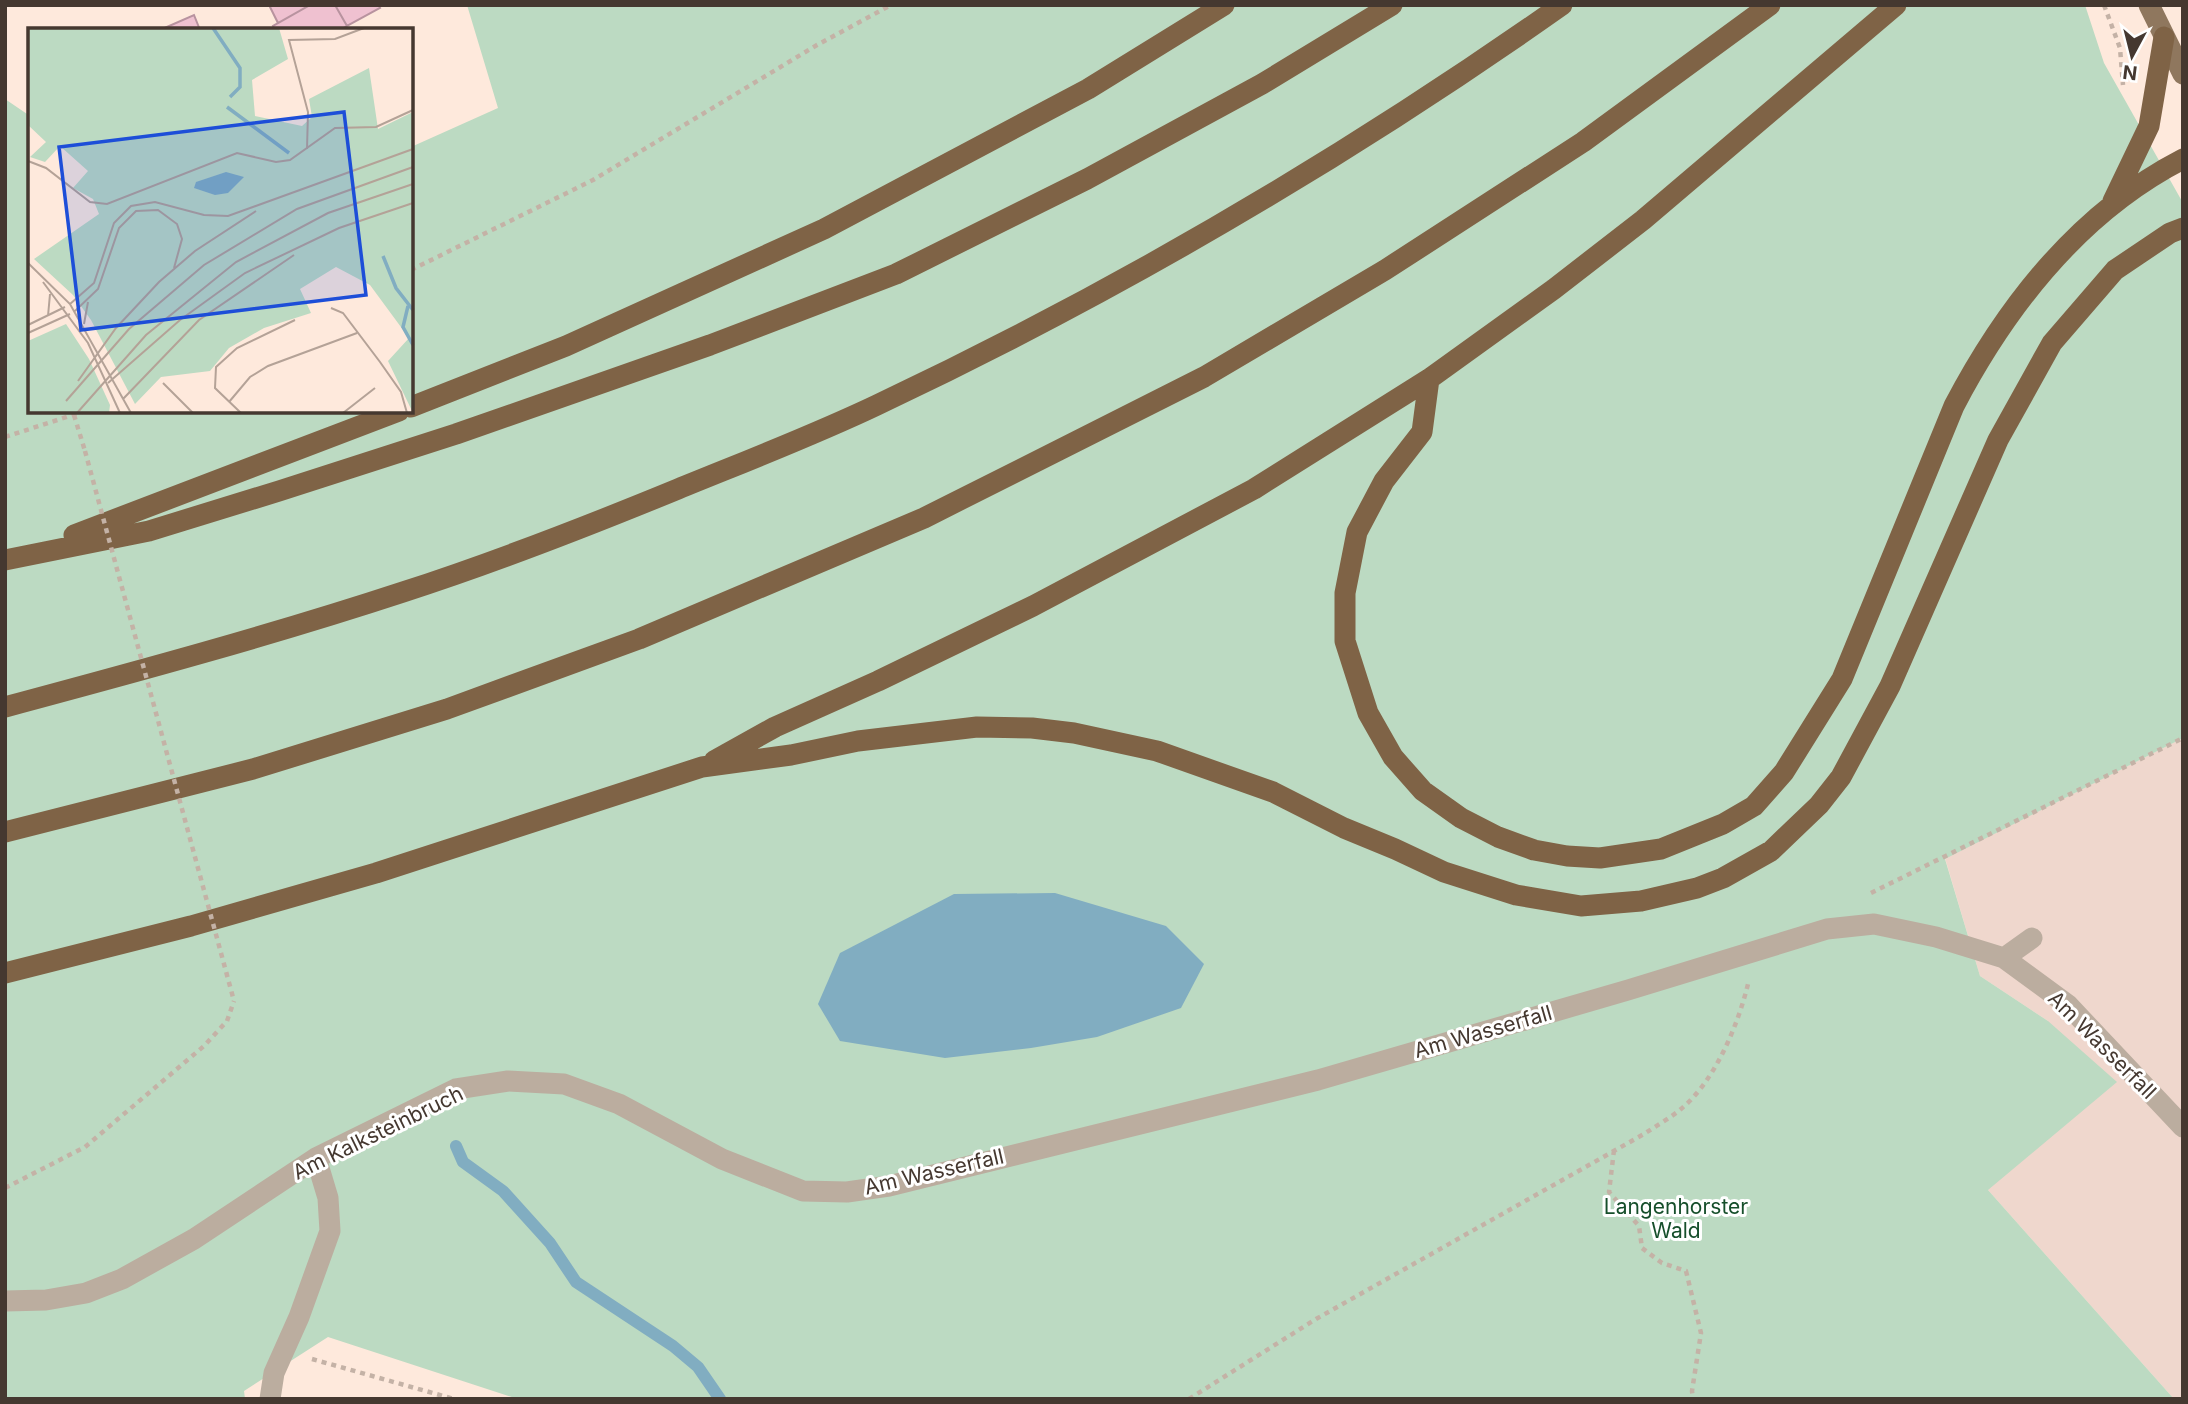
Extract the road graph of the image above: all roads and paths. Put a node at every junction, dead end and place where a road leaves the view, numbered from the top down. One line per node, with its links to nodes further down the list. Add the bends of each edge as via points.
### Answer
1 (891, 5): 15 (path, via 593,180)
2 (1224, 5): 17 (highway, via 1088,89 824,229 566,346)
3 (1392, 5): 22 (highway, via 1262,84 1098,173 896,274 710,345 405,450 149,531)
4 (1562, 5): 23 (highway, via 1232,219 874,406 596,522 407,591 219,650)
5 (1770, 5): 26 (highway, via 1583,142 1385,270 1204,377 924,518 639,639 447,709 253,769)
6 (1896, 5): 16 (highway, via 1643,220)
7 (2104, 5): 11 (path, via 2120,48)
8 (2149, 5): 9 (main road)
9 (2164, 37): 10 (main road); 13 (highway, via 2149,126)
10 (2183, 74)
11 (2124, 98)
12 (2183, 159): 13 (highway, via 2144,180)
13 (2112, 205): 16 (highway, via 2026,290 1977,363 1954,406 1842,678 1784,772 1754,806 1661,849 1601,858 1567,856 1499,837 1423,791 1393,757 1368,713 1345,640 1345,593 1357,532 1384,481 1422,432)
14 (2183, 228): 25 (highway, via 2115,270 2052,343 1998,440 1891,686 1841,777 1771,851 1697,888 1641,901 1581,905 1516,895 1444,872 1273,792 1157,751 1074,733 977,727)
15 (413, 269)
16 (1429, 379): 25 (highway, via 1254,489 1033,606 775,727)
17 (413, 406)
18 (80, 413): 20 (path)
19 (395, 413): 22 (highway)
20 (74, 415): 21 (path); 36 (path, bridge, via 234,1001 228,1021 204,1046 85,1147)
21 (5, 436)
22 (13, 558)
23 (5, 707)
24 (2183, 738): 27 (path, via 1860,898)
25 (702, 767): 31 (highway, via 376,873)
26 (5, 832)
27 (1827, 929): 29 (street, Am Wasserfall); 30 (street, Am Wasserfall, via 1874,925 1936,937)
28 (2032, 938): 30 (street)
29 (1750, 951): 33 (path, via 1740,1016 1715,1069 1683,1108); 35 (street, Am Wasserfall, via 1318,1080 889,1185 847,1192 803,1191)
30 (2004, 958): 32 (street, Am Wasserfall, via 2068,1005)
31 (5, 973)
32 (2183, 1127)
33 (1614, 1150): 41 (path, via 1316,1319); 42 (path, via 1609,1192 1639,1226 1642,1248 1662,1263 1686,1271 1701,1333)
34 (316, 1158): 35 (street, Am Kalksteinbruch, via 456,1089 508,1081 564,1084 619,1104); 37 (street, Am Kalksteinbruch, via 194,1239 122,1279 86,1293); 38 (street, via 328,1198 330,1231)
35 (722, 1159)
36 (5, 1188)
37 (5, 1301)
38 (284, 1351): 39 (street); 40 (path)
39 (270, 1399)
40 (454, 1399)
41 (1189, 1399)
42 (1693, 1399)

